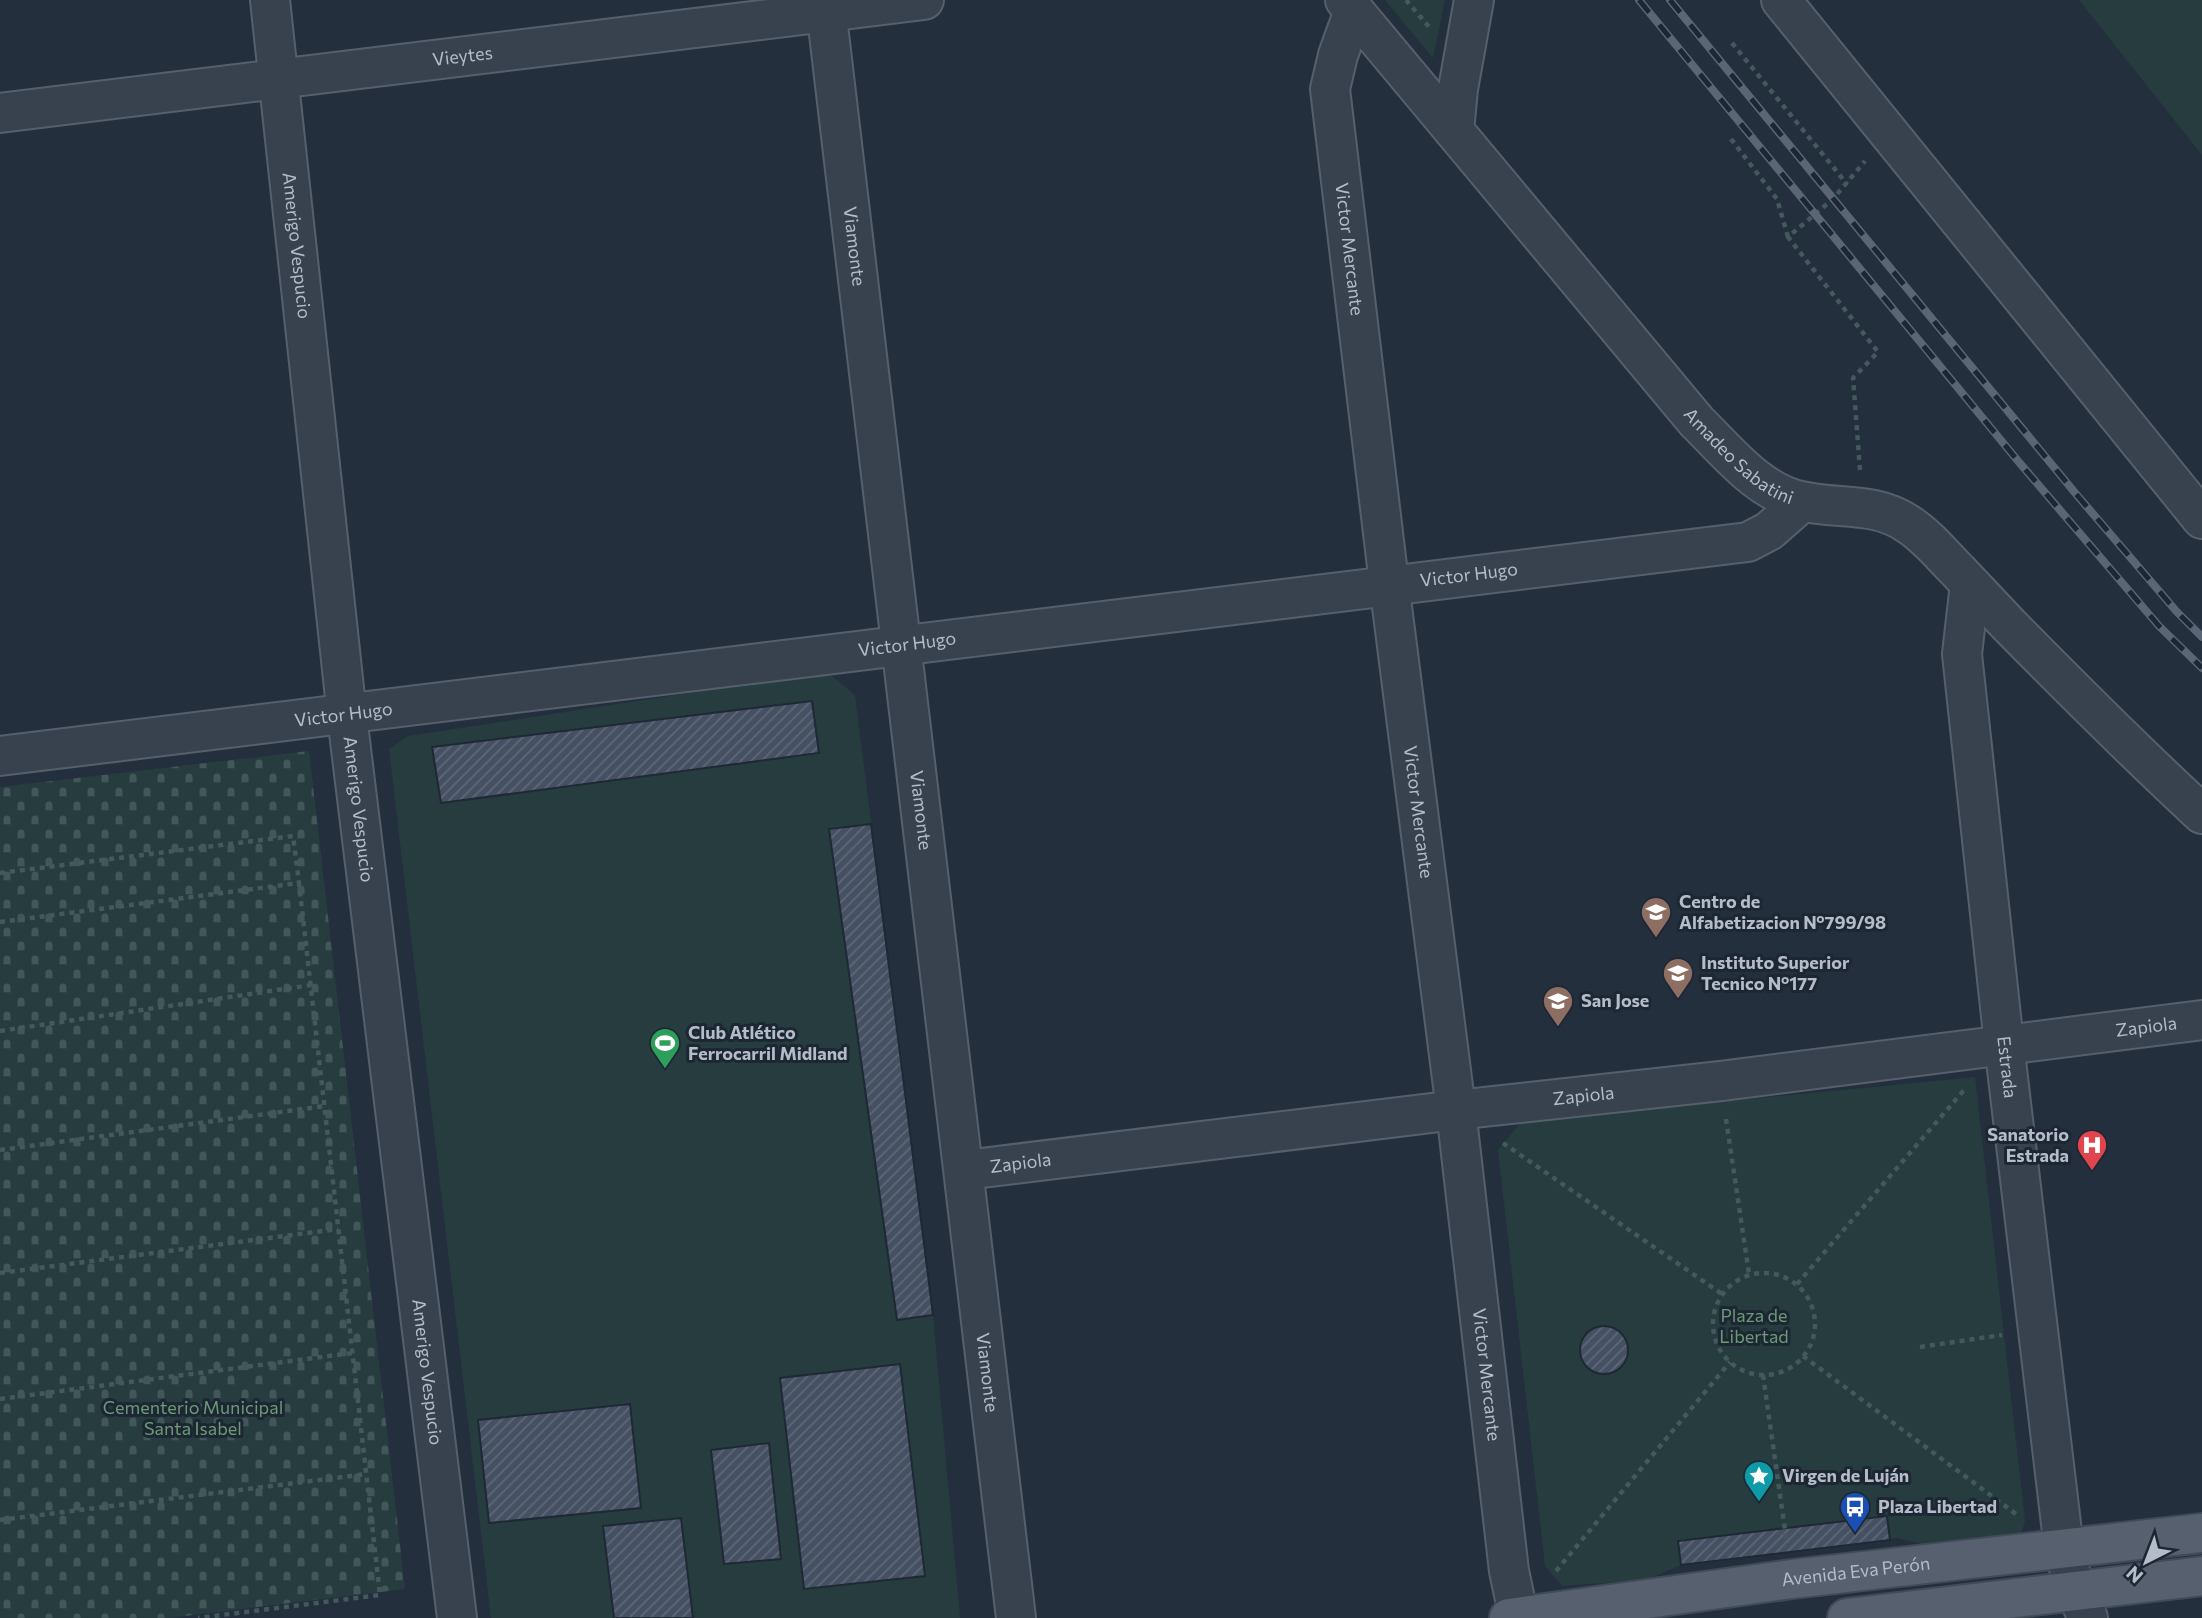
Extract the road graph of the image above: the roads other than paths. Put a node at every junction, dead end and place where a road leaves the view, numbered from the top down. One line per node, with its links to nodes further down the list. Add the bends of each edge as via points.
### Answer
1 (270, 0): 7 (street, Amerigo Vespucio)
2 (924, 0): 6 (street, Vieytes)
3 (1475, 0): 9 (street)
4 (1781, 0): 11 (street)
5 (1349, 5): 9 (street, Amadeo Sabatini); 12 (street, Victor Mercante, via 1330,89)
6 (826, 6): 7 (street, Vieytes); 14 (street, Viamonte)
7 (279, 80): 8 (street, Vieytes); 15 (street, Amerigo Vespucio)
8 (0, 113)
9 (1454, 131): 10 (street, Amadeo Sabatini, via 1697,422 1775,492)
10 (1802, 502): 12 (street, Victor Hugo, via 1769,531 1748,542); 13 (street, Amadeo Sabatini, via 1891,514 1931,542)
11 (2202, 519)
12 (1389, 583): 14 (street, Victor Hugo); 20 (street, Victor Mercante)
13 (1970, 584): 17 (street, Amadeo Sabatini); 19 (street, Estrada, via 1962,654)
14 (902, 645): 15 (street, Victor Hugo); 21 (street, Viamonte)
15 (347, 716): 16 (street, Victor Hugo); 26 (street, Amerigo Vespucio)
16 (0, 756)
17 (2202, 814)
18 (2202, 1020): 19 (street, Zapiola)
19 (2004, 1044): 20 (street, Zapiola); 23 (street, Estrada)
20 (1456, 1110): 21 (street, Zapiola); 28 (street, Victor Mercante)
21 (965, 1170): 27 (street, Viamonte)
22 (2202, 1532): 23 (main road, Avenida Eva Perón)
23 (2064, 1549): 25 (street, Estrada); 28 (main road, Avenida Eva Perón, via 1792,1579)
24 (2202, 1576): 25 (main road)
25 (2082, 1604): 29 (main road)
26 (457, 1618)
27 (1016, 1618)
28 (1516, 1618)
29 (1847, 1618)

